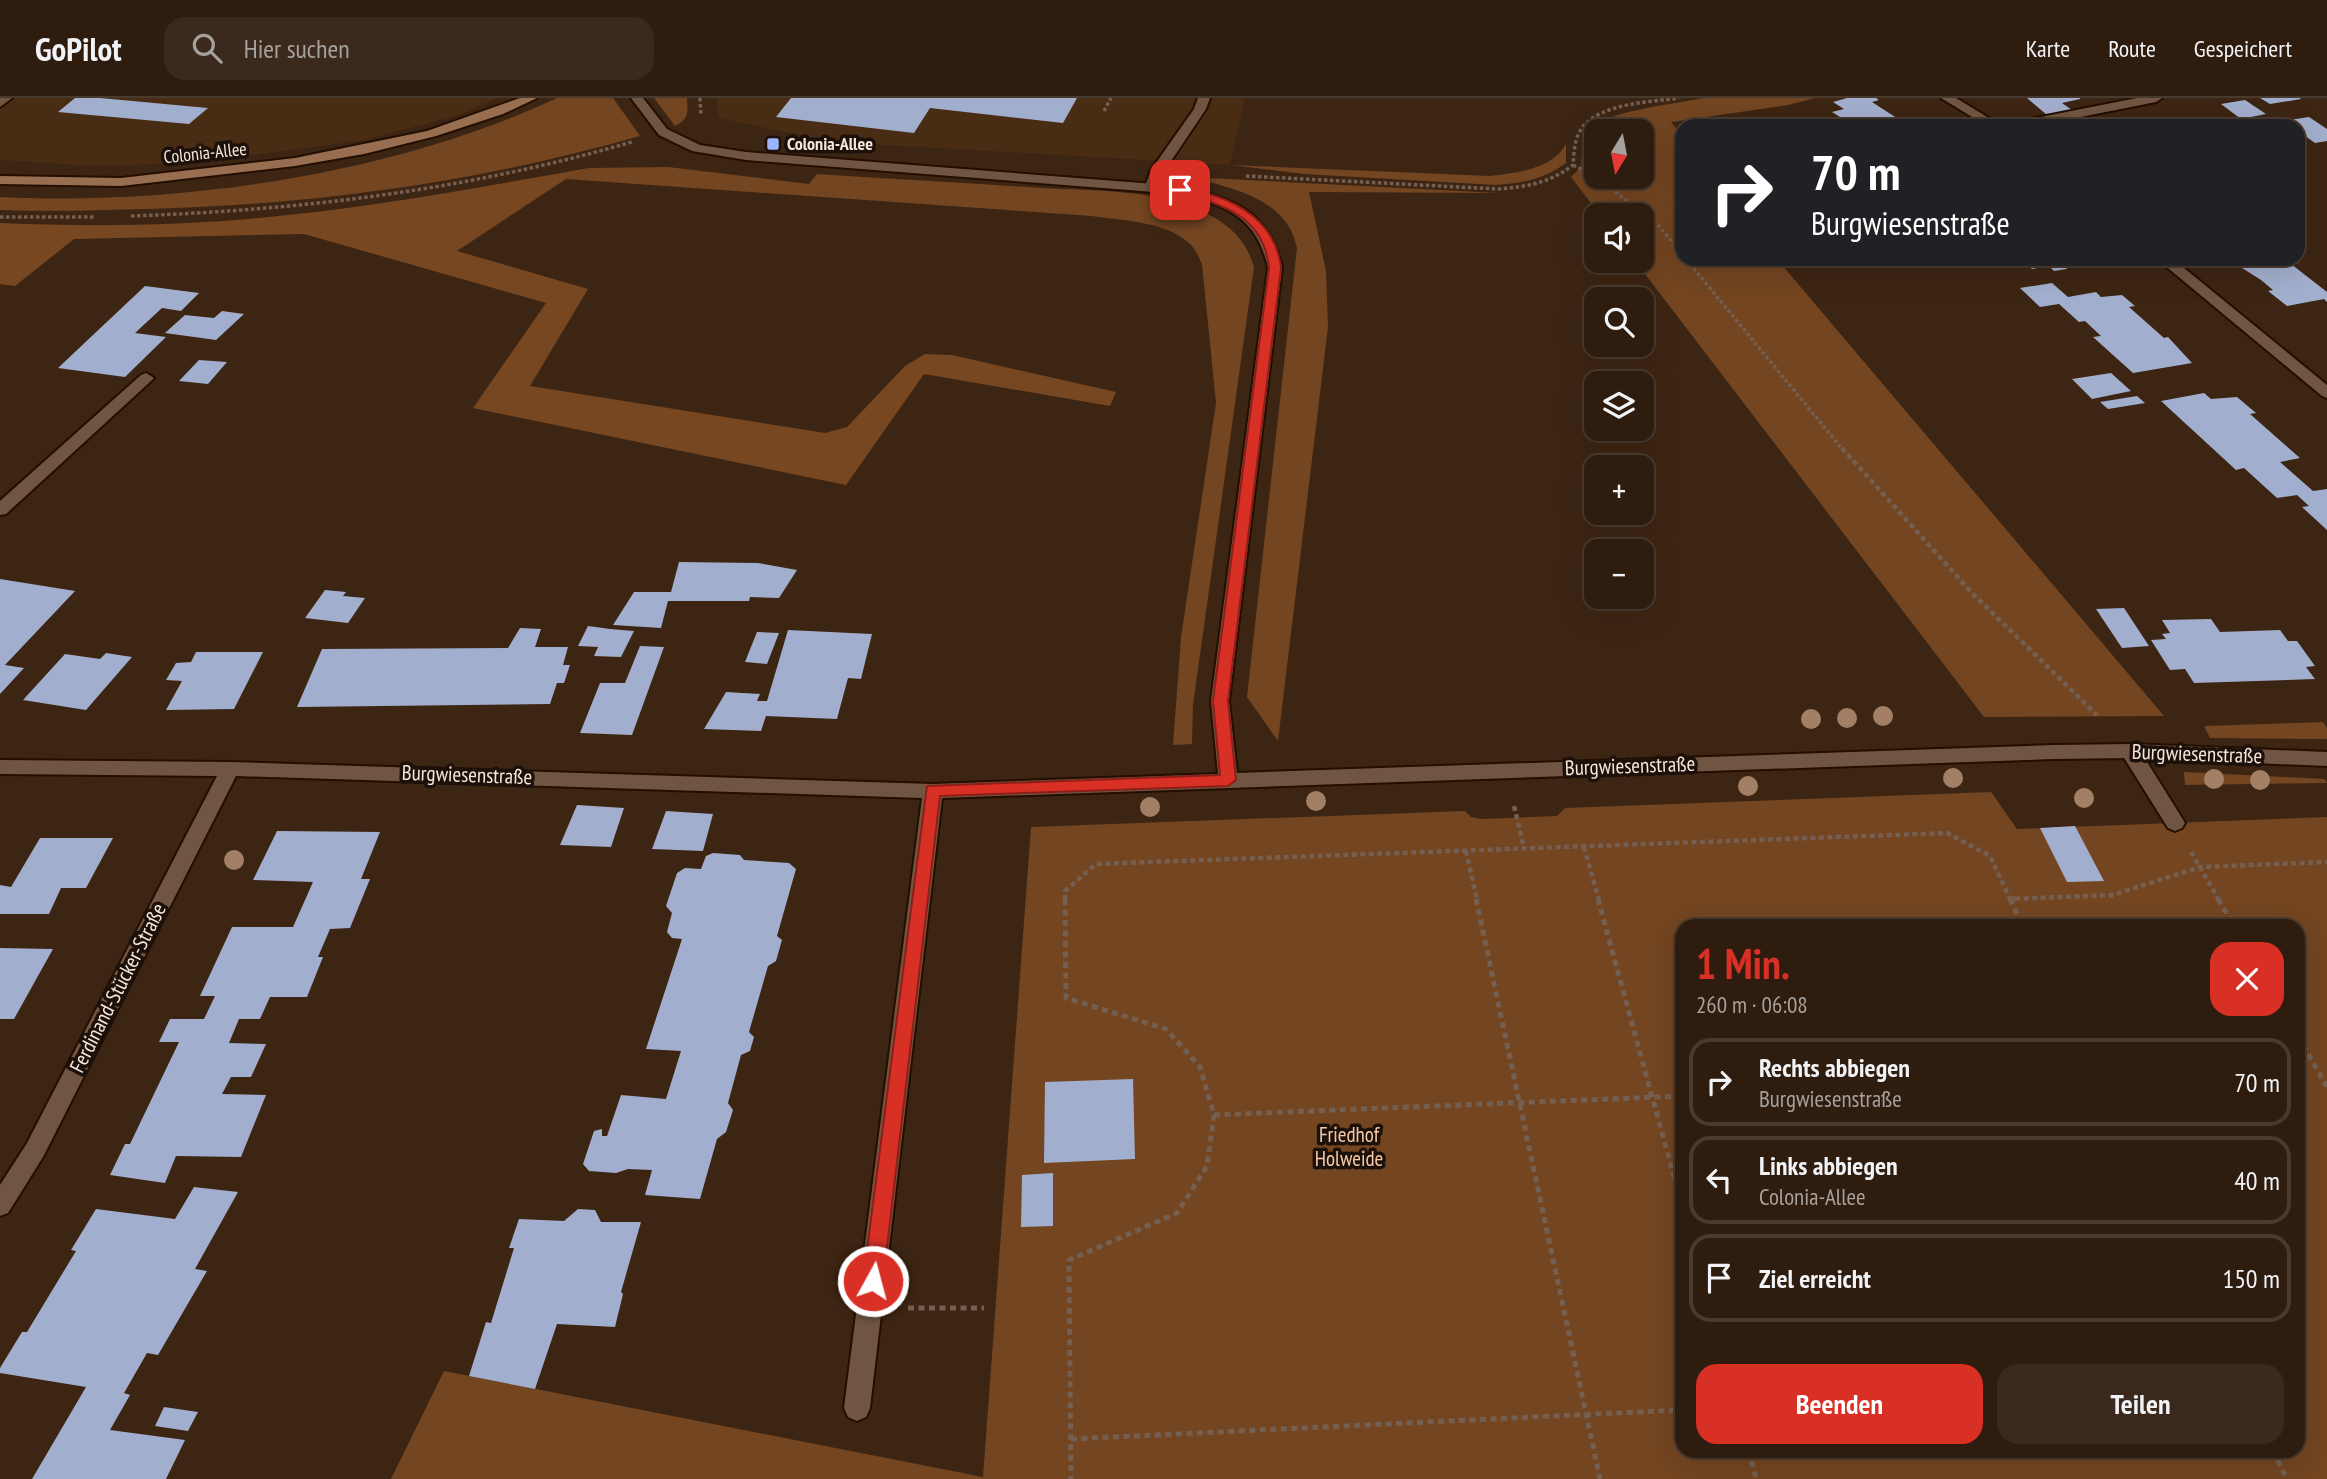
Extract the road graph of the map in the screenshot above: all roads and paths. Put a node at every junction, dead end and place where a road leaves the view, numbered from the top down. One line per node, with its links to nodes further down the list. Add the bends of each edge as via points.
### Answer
1 (6, 98): 8 (street)
2 (531, 98): 15 (main road, Colonia-Allee, via 437,134 339,155 102,183)
3 (637, 98): 12 (street)
4 (1111, 98): 9 (path)
5 (1204, 98): 16 (street)
6 (1947, 98): 10 (street)
7 (2156, 98): 11 (street)
8 (0, 103)
9 (1104, 111)
10 (1984, 119)
11 (2051, 119)
12 (663, 132): 16 (street, via 697,148 746,156); 18 (path, via 528,172 448,188 256,212)
13 (1573, 165): 14 (path)
14 (1584, 171)
15 (0, 180)
16 (1152, 186): 31 (street, via 1215,199 1243,212 1264,231 1273,250 1275,268 1220,701)
17 (1612, 189): 21 (path, via 1658,225)
18 (125, 216)
19 (0, 217): 20 (path)
20 (97, 217)
21 (1675, 246)
22 (1692, 266): 27 (path, via 1801,403 1973,595 2072,688)
23 (2173, 266): 25 (street)
24 (145, 379): 26 (street)
25 (2327, 393)
26 (0, 510)
27 (2130, 751): 28 (street, Burgwiesenstraße); 31 (street, Burgwiesenstraße); 34 (street)
28 (2327, 759)
29 (0, 767): 30 (street, Burgwiesenstraße)
30 (230, 769): 32 (street, Burgwiesenstraße); 50 (street, Ferdinand-Stücker-Straße, via 35,1150)
31 (1228, 780): 32 (street, Burgwiesenstraße)
32 (933, 791): 51 (street)
33 (1517, 817): 36 (path)
34 (2175, 823): 39 (path)
35 (1584, 846): 36 (path); 40 (path, via 1947,833 1990,856); 46 (path)
36 (1524, 848): 37 (path)
37 (1466, 851): 47 (path); 48 (path, via 1096,864 1065,891 1066,998 1166,1029 1200,1068)
38 (2327, 862): 39 (path)
39 (2200, 867): 40 (path, via 2113,895); 42 (path)
40 (2010, 899): 41 (path)
41 (2020, 919)
42 (2230, 919)
43 (2305, 1048): 44 (path)
44 (2327, 1087)
45 (1675, 1096): 46 (path)
46 (1652, 1097): 47 (path); 49 (path)
47 (1519, 1103): 48 (path); 55 (path)
48 (1214, 1115): 56 (path, via 1208,1166 1177,1213 1069,1260)
49 (1675, 1181)
50 (0, 1205)
51 (869, 1308): 52 (path); 53 (street)
52 (984, 1308)
53 (857, 1408)
54 (1675, 1410): 55 (path)
55 (1586, 1415): 56 (path); 60 (path)
56 (1070, 1439): 59 (path)
57 (1751, 1458): 61 (path)
58 (2276, 1458): 62 (path)
59 (1071, 1479)
60 (1600, 1479)
61 (1756, 1479)
62 (2287, 1479)

